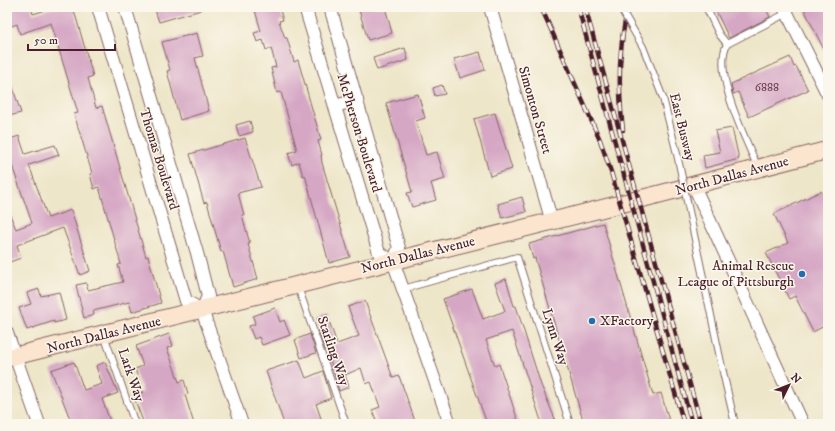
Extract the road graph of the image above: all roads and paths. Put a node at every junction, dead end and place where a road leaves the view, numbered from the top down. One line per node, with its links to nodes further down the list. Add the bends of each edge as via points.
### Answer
1 (98, 7): 20 (street, Thomas Boulevard, via 186,301)
2 (125, 7): 20 (street, Thomas Boulevard, via 198,253 208,296)
3 (305, 7): 12 (street, McPherson Boulevard)
4 (330, 7): 11 (street, McPherson Boulevard)
5 (490, 7): 16 (street, Simonton Street)
6 (620, 7): 30 (lane, East Busway, bridge, via 643,47 663,98)
7 (706, 7): 9 (lane, via 719,34)
8 (786, 10): 9 (lane); 10 (street)
9 (727, 44): 14 (lane, via 724,51 727,94)
10 (828, 95)
11 (357, 100): 12 (street); 17 (street, McPherson Boulevard, via 399,248)
12 (334, 106): 17 (street, McPherson Boulevard, via 379,253)
13 (828, 150): 14 (main road, North Dallas Avenue)
14 (758, 169): 15 (main road, North Dallas Avenue)
15 (694, 186): 16 (main road, North Dallas Avenue); 31 (street)
16 (552, 222): 17 (main road, North Dallas Avenue)
17 (393, 261): 18 (main road, North Dallas Avenue); 19 (street)
18 (297, 285): 20 (main road, North Dallas Avenue); 27 (lane, Starling Way)
19 (403, 289): 28 (street); 29 (lane, Lynn Way, via 516,258)
20 (202, 310): 22 (main road, North Dallas Avenue); 26 (street)
21 (7, 333): 23 (street)
22 (104, 334): 23 (main road, North Dallas Avenue); 25 (lane, Lark Way)
23 (11, 357): 24 (street)
24 (39, 424)
25 (135, 424)
26 (242, 424)
27 (346, 424)
28 (450, 424)
29 (570, 424)
30 (734, 424)
31 (804, 424)

